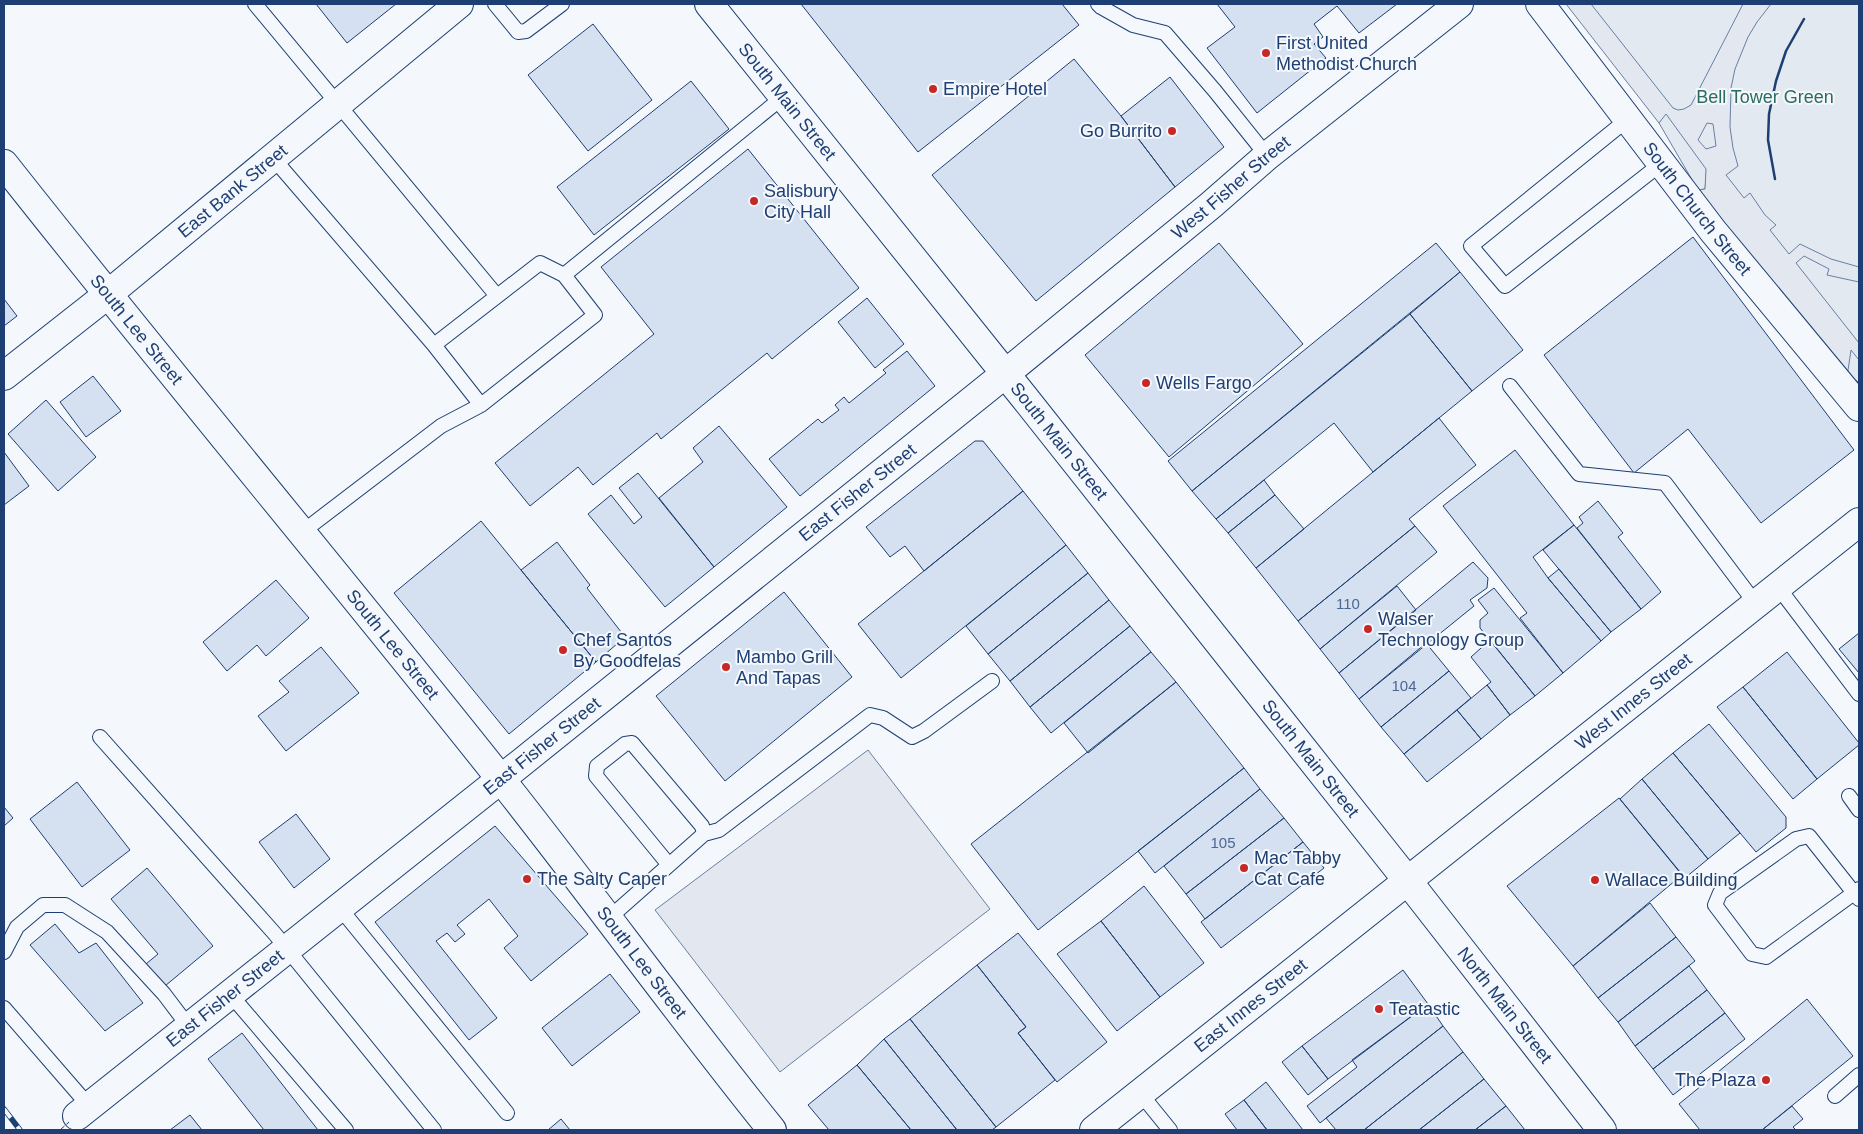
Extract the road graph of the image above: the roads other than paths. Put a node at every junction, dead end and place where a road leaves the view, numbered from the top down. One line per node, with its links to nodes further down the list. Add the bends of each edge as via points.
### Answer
1 (254, 4): 10 (lane)
2 (459, 4): 10 (street, East Bank Street)
3 (495, 4): 4 (lane, via 518,32 526,31)
4 (562, 4)
5 (709, 4): 9 (street, South Main Street)
6 (1098, 4): 12 (lane, via 1133,25 1165,33)
7 (1459, 4): 12 (street, West Fisher Street)
8 (1540, 4): 11 (street, South Church Street)
9 (783, 97): 16 (lane); 20 (street, South Main Street)
10 (338, 104): 13 (street, East Bank Street); 18 (lane)
11 (1628, 119): 14 (street, South Church Street); 14 (lane, via 1471,246 1505,286)
12 (1267, 156): 20 (street, West Fisher Street)
13 (273, 158): 17 (street, East Bank Street); 19 (lane)
14 (1662, 163): 24 (street, South Church Street, via 1713,231)
15 (4, 164): 17 (street, South Lee Street)
16 (564, 274): 18 (lane, via 540,263); 23 (lane, via 595,315)
17 (107, 295): 21 (street, East Bank Street); 26 (street, South Lee Street)
18 (497, 296): 19 (lane)
19 (434, 346): 23 (lane)
20 (1005, 374): 32 (street, East Fisher Street); 37 (street, South Main Street)
21 (4, 376)
22 (1510, 386): 28 (lane, via 1579,474 1665,483)
23 (481, 405): 26 (lane, via 441,426)
24 (1859, 407)
25 (1859, 522): 27 (street, West Innes Street)
26 (301, 533): 32 (street, South Lee Street)
27 (1778, 587): 28 (street, West Innes Street); 30 (lane)
28 (1756, 604): 37 (street, West Innes Street)
29 (992, 682): 35 (lane, via 912,737 883,718 870,715 719,830)
30 (1859, 694)
31 (100, 737): 41 (lane)
32 (501, 779): 39 (street, East Fisher Street); 40 (street, South Lee Street)
33 (1849, 796): 34 (lane)
34 (1859, 810)
35 (704, 834): 36 (lane); 36 (lane, via 702,826 632,743 625,744 597,766 596,776)
36 (669, 866): 40 (lane)
37 (1407, 880): 47 (street, East Innes Street); 56 (street, North Main Street)
38 (1857, 893): 38 (lane, via 1766,957 1752,954 1715,905 1720,893 1796,839 1809,836)
39 (339, 908): 41 (street, East Fisher Street); 50 (lane)
40 (608, 919): 53 (street, South Lee Street)
41 (287, 949): 43 (street, East Fisher Street); 52 (lane)
42 (4, 952): 45 (lane, via 17,927 42,905 65,905 107,932 164,994)
43 (230, 994): 45 (street, East Fisher Street); 51 (lane)
44 (4, 1008): 49 (lane)
45 (189, 1027): 49 (street, East Fisher Street)
46 (1859, 1075): 48 (lane)
47 (1140, 1093): 54 (street, East Innes Street); 55 (lane)
48 (1834, 1096)
49 (83, 1111)
50 (507, 1113)
51 (346, 1130)
52 (434, 1130)
53 (772, 1130)
54 (1094, 1130)
55 (1170, 1130)
56 (1602, 1130)

